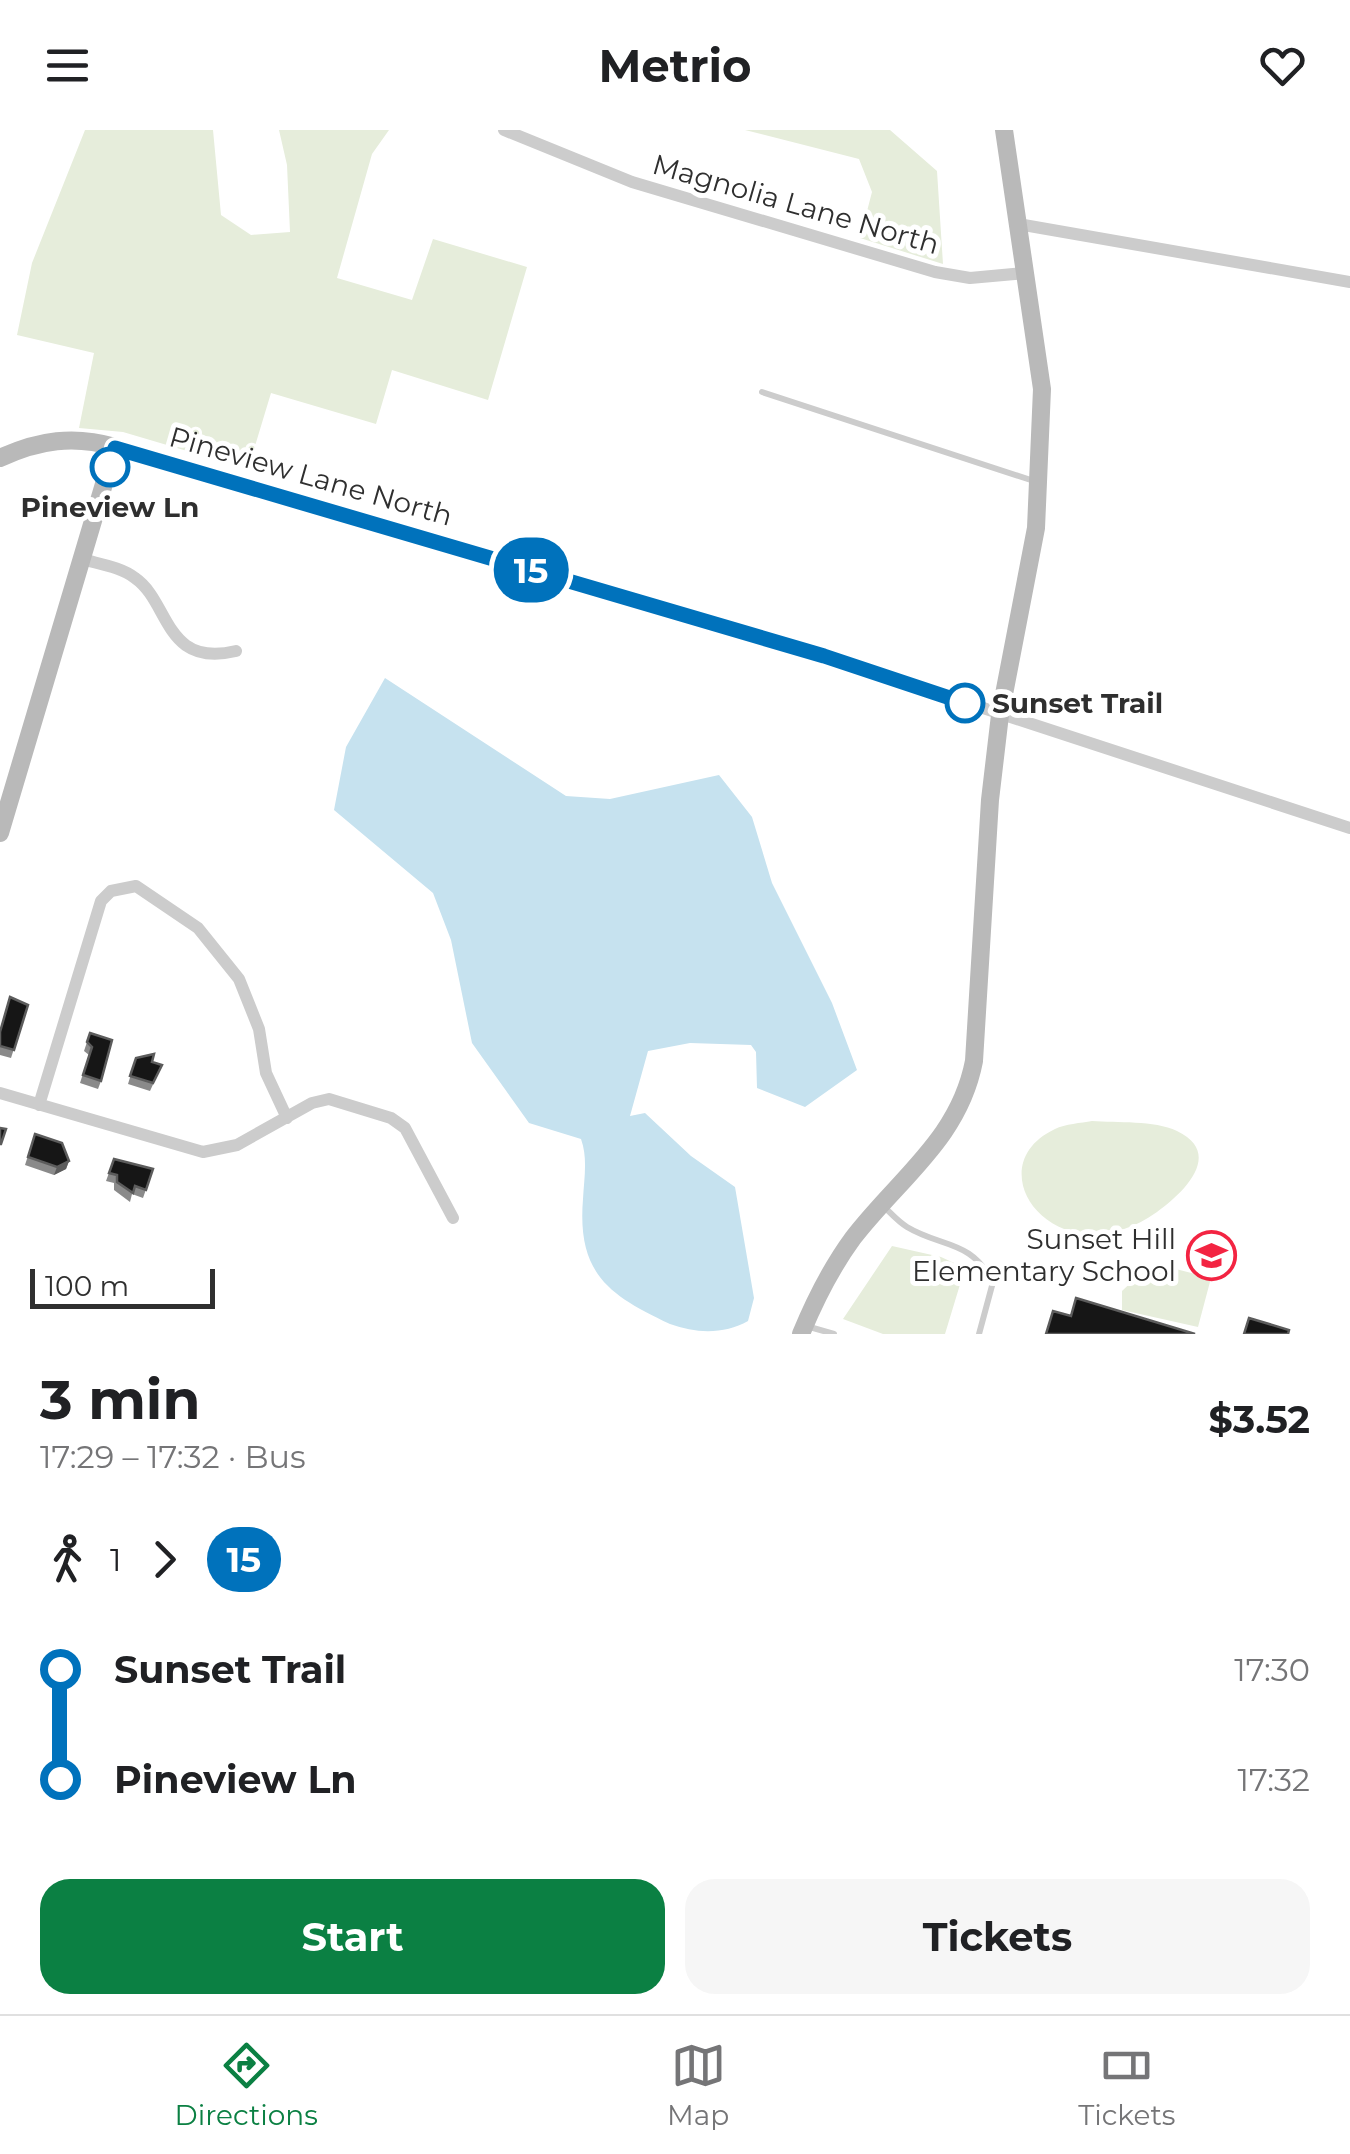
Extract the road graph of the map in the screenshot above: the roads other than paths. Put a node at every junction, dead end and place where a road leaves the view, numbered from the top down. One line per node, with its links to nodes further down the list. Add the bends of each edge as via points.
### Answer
1 (504, 130): 4 (street, Magnolia Lane North, via 632,182 936,272 970,278)
2 (1004, 130): 3 (street)
3 (1018, 224): 4 (street); 5 (street)
4 (1024, 273): 9 (street, via 1042,389)
5 (1350, 282)
6 (762, 392): 9 (lane)
7 (115, 448): 8 (street, Pineview Lane North, via 55,440); 10 (street); 12 (street, Pineview Lane North, via 824,656)
8 (0, 458)
9 (1038, 482): 12 (street, via 1029,578)
10 (82, 558): 11 (street, via 138,579 168,628 198,650 216,656); 14 (street)
11 (236, 650)
12 (1000, 715): 13 (street, Pineview Lane North); 18 (street, via 970,1085 948,1130)
13 (1350, 828)
14 (0, 833)
15 (0, 1093): 16 (street)
16 (39, 1105): 17 (street, via 203,1152 237,1146); 17 (street, via 96,913 111,891 136,886 198,928 238,979)
17 (287, 1118): 19 (street, via 329,1100 398,1123)
18 (882, 1205): 20 (street, via 832,1270); 22 (lane, via 909,1228 967,1249 986,1268 993,1282)
19 (452, 1218)
20 (803, 1330): 21 (lane)
21 (834, 1334)
22 (979, 1334)

